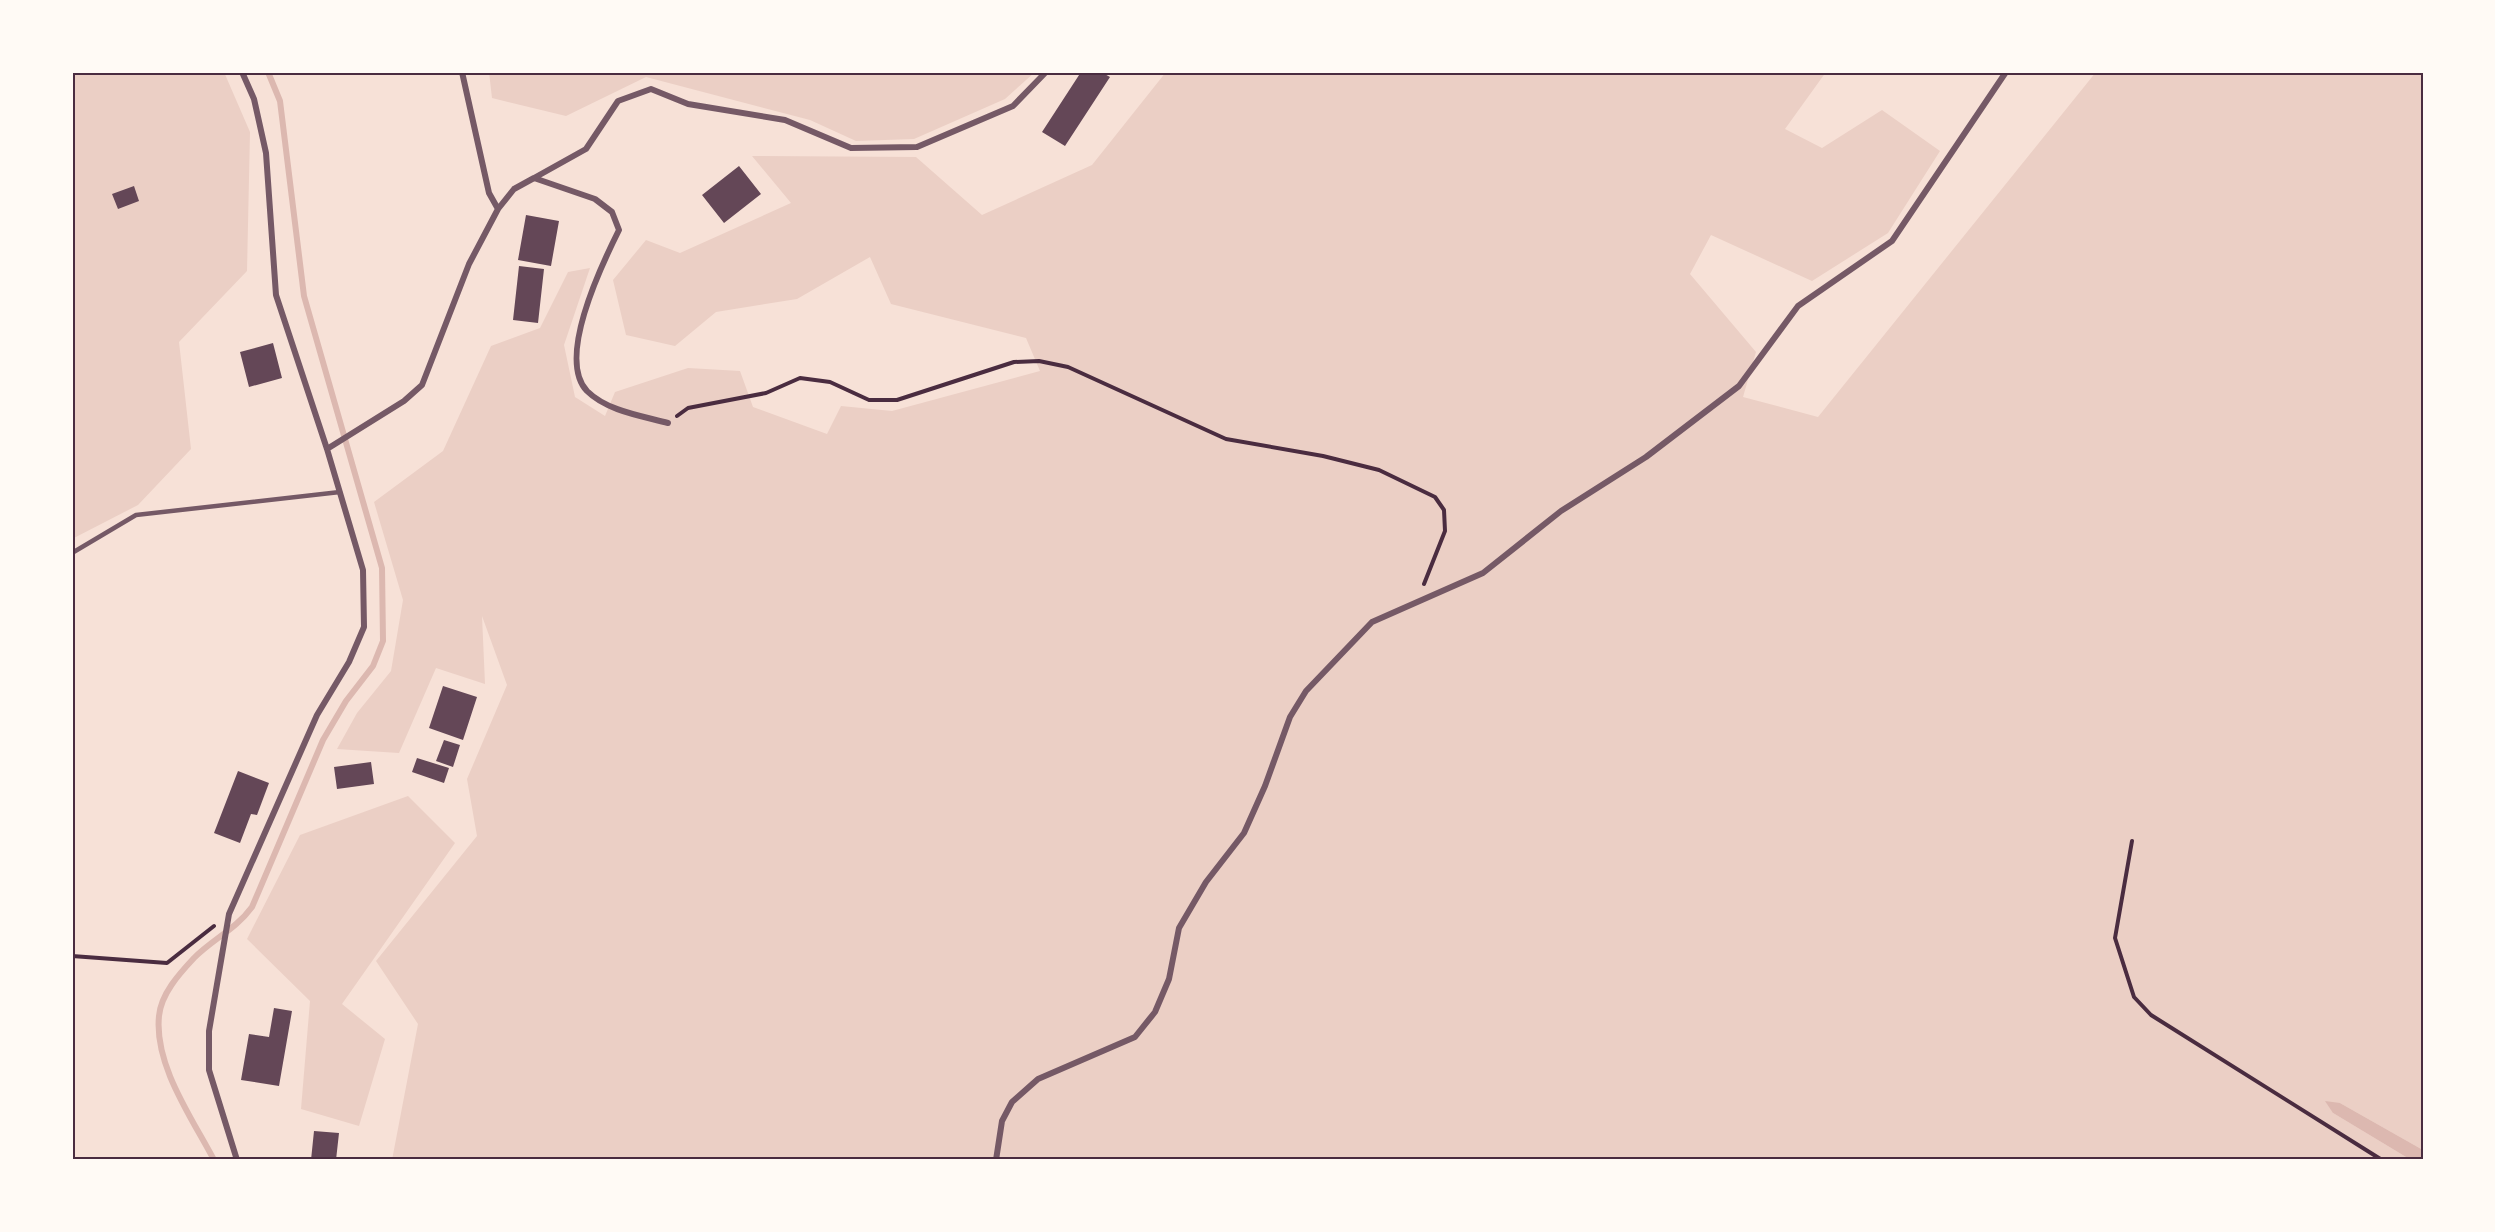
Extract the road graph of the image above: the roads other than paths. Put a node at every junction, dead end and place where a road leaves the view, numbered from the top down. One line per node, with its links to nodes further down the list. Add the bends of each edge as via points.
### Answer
1 (242, 72): 8 (street, via 254,99 266,153 276,295)
2 (462, 72): 6 (street, via 489,193)
3 (1046, 72): 5 (street, via 1013,106 916,147 851,148 786,120 688,104 651,88 618,101 586,149)
4 (2006, 72): 12 (street, via 1892,241 1798,306 1739,386 1646,457 1560,511 1482,573 1372,622 1306,691 1290,717 1244,833 1206,882 1179,928 1170,979 1155,1012 1135,1037 1038,1079 1012,1102 1002,1121)
5 (534, 178): 6 (street, via 514,189); 7 (street, via 595,199 612,212 619,230 580,329 576,358 580,381 588,392 616,409)
6 (498, 209): 8 (street, via 469,264 422,385 404,401)
7 (668, 423)
8 (327, 450): 9 (street)
9 (340, 492): 10 (lane, via 136,515); 11 (street, via 363,570 364,627 350,662 317,715 229,914 209,1031 209,1070)
10 (72, 553)
11 (237, 1160)
12 (996, 1160)

